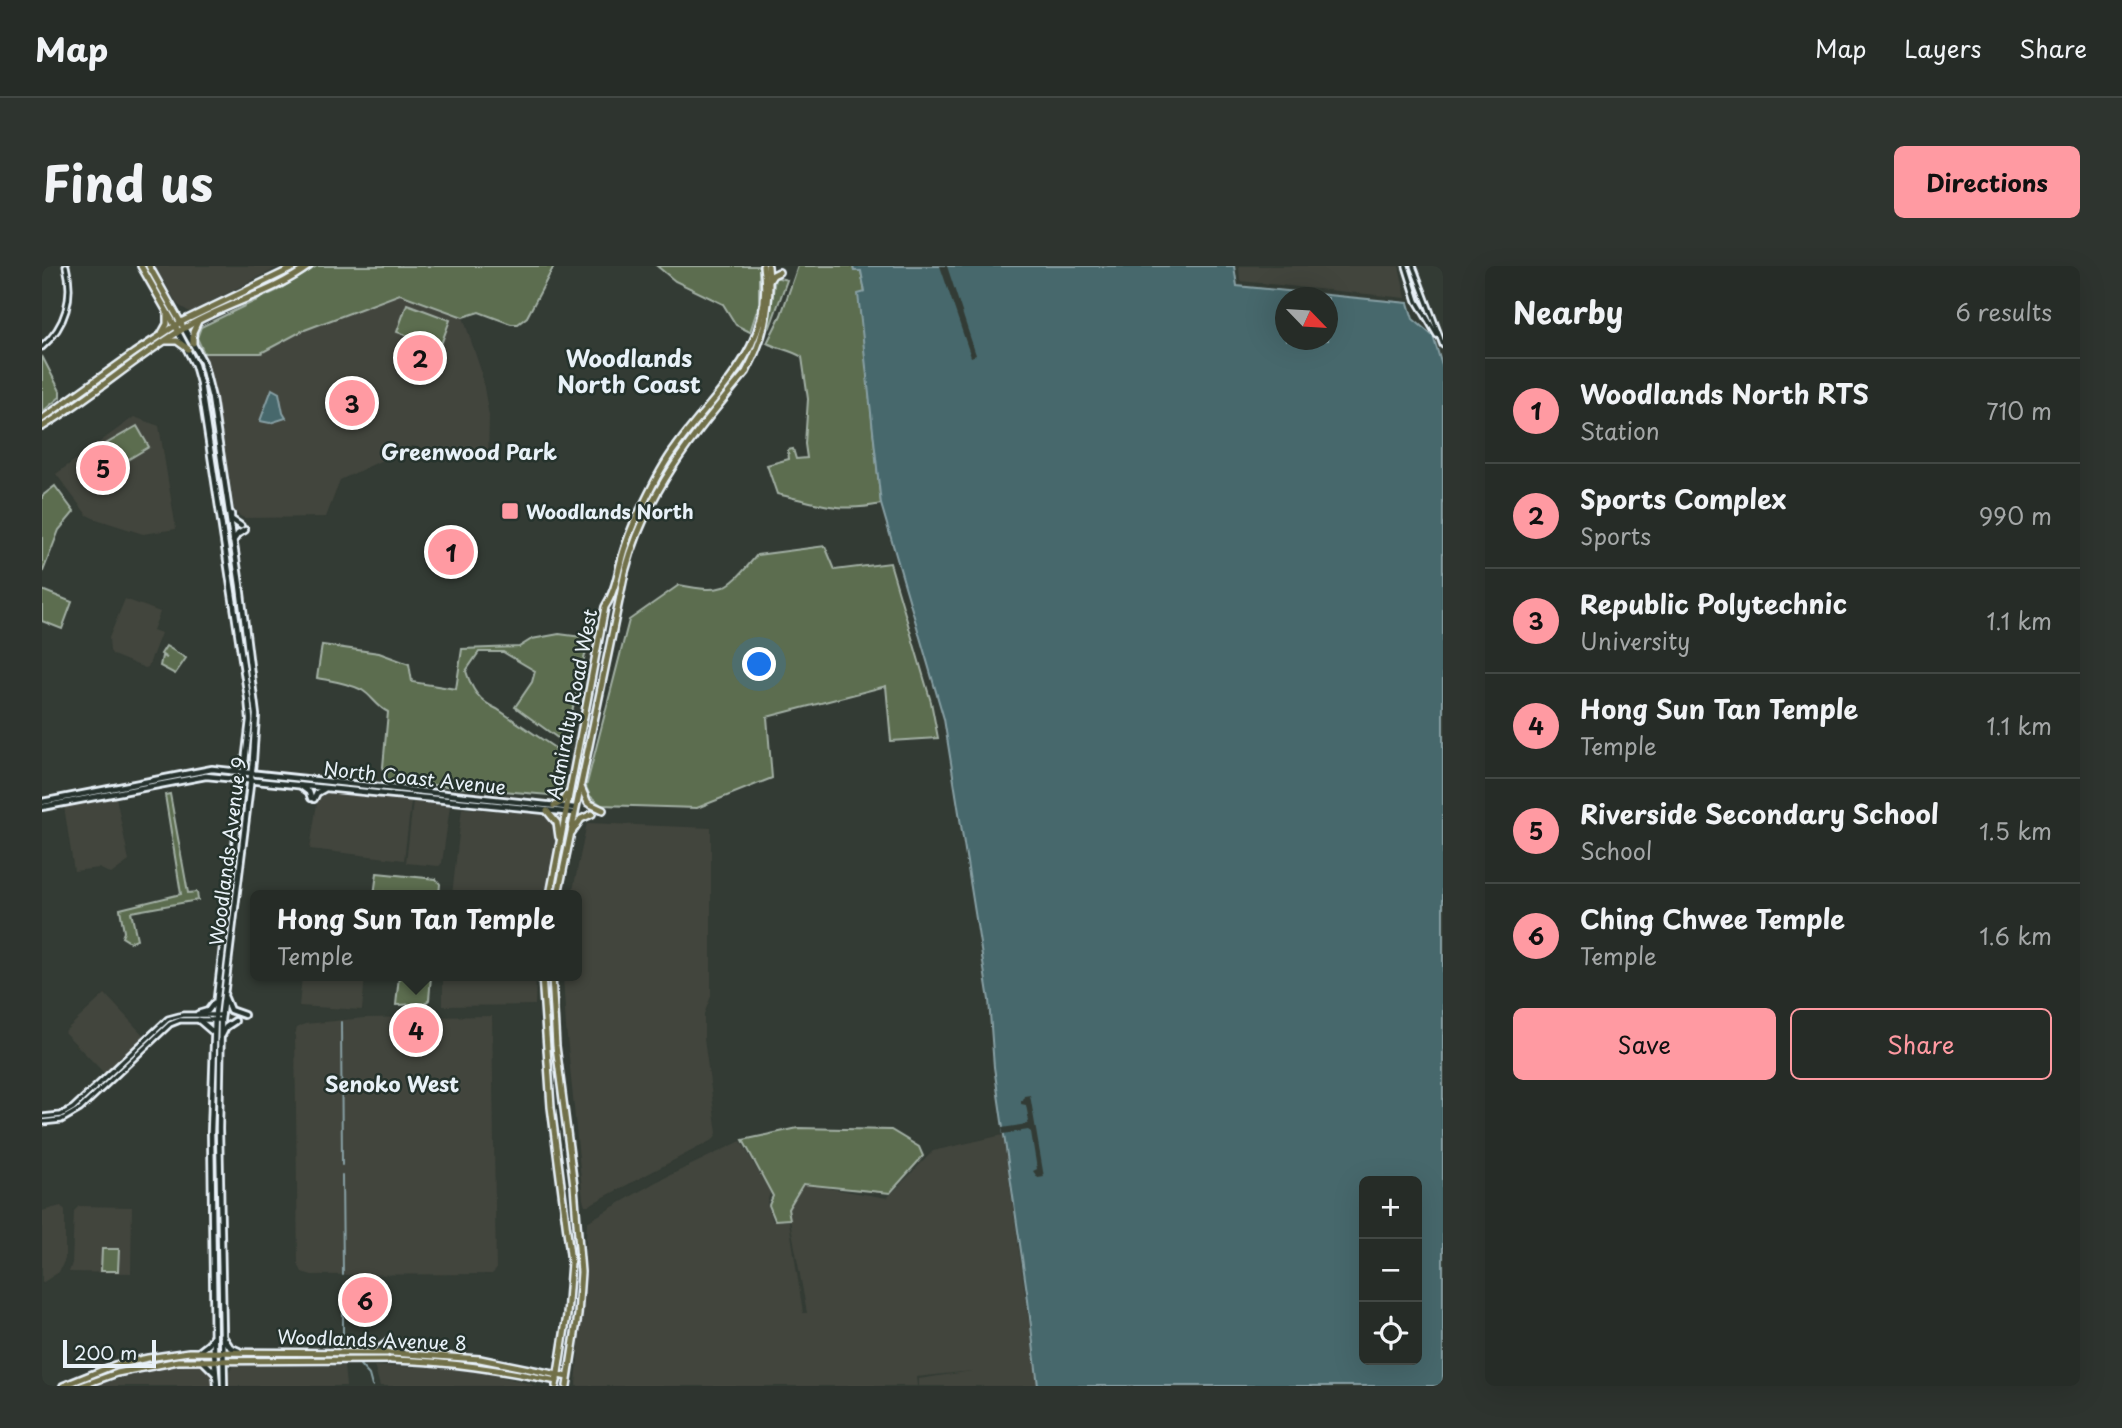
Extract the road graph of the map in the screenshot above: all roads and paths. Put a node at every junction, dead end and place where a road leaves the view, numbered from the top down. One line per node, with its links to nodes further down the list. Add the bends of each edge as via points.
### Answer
1 (66, 266): 19 (street, via 68,305 58,329)
2 (141, 266): 11 (main road)
3 (149, 266): 11 (main road)
4 (297, 266): 12 (main road)
5 (309, 266): 13 (main road)
6 (765, 266): 10 (main road, Admiralty Road West); 21 (main road, Admiralty Road West, via 755,337)
7 (1406, 266): 16 (street, via 1417,301)
8 (1413, 266): 16 (street)
9 (779, 272): 10 (main road)
10 (769, 281): 21 (main road, Admiralty Road West, via 760,344 746,372)
11 (169, 309): 12 (main road); 14 (main road); 15 (main road)
12 (193, 316): 14 (main road)
13 (200, 319): 14 (main road); 17 (main road, via 192,332)
14 (180, 327): 15 (main road); 17 (main road, Woodlands Avenue 9); 20 (main road, Woodlands Avenue 9)
15 (161, 339): 20 (main road, via 177,341); 24 (main road); 25 (main road)
16 (1440, 339): 18 (street)
17 (193, 343): 26 (main road, Woodlands Avenue 9, via 212,398)
18 (1443, 345)
19 (42, 347)
20 (188, 349): 29 (main road, Woodlands Avenue 9, via 201,388)
21 (725, 393): 22 (main road); 23 (main road, Admiralty Road West)
22 (716, 394): 23 (main road); 33 (main road, Admiralty Road West, via 675,448 635,521 613,596 605,607)
23 (720, 404): 32 (main road, Admiralty Road West, via 668,472 648,509 629,559)
24 (42, 419)
25 (42, 427)
26 (226, 504): 27 (main road, Woodlands Avenue 9); 27 (main road, via 231,519 243,528)
27 (232, 542): 28 (main road, Woodlands Avenue 9)
28 (240, 585): 29 (main road, via 235,581); 30 (main road, Woodlands Avenue 9)
29 (231, 587): 31 (main road, Woodlands Avenue 9)
30 (246, 630): 31 (main road, via 244,636); 37 (main road, Woodlands Avenue 9, via 256,708)
31 (238, 634): 36 (main road, Woodlands Avenue 9, via 250,720)
32 (609, 656): 33 (main road, via 603,670 596,670); 35 (main road, Admiralty Road West)
33 (595, 665): 34 (main road, Admiralty Road West)
34 (591, 682): 35 (main road, via 596,674); 45 (main road, Admiralty Road West)
35 (603, 682): 42 (main road, Admiralty Road West)
36 (247, 755): 38 (main road); 39 (main road, Woodlands Avenue 9)
37 (253, 761): 40 (main road, Woodlands Avenue 9); 41 (main road)
38 (230, 774): 39 (main road, North Coast Avenue); 46 (main road); 48 (main road, North Coast Avenue)
39 (244, 776): 40 (main road, North Coast Avenue); 46 (main road, Woodlands Avenue 9)
40 (251, 776): 41 (main road, North Coast Avenue); 47 (main road, Woodlands Avenue 9)
41 (267, 778): 43 (main road, North Coast Avenue); 47 (main road); 49 (main road, North Coast Avenue)
42 (581, 784): 51 (main road, via 589,803); 53 (main road, Admiralty Road West)
43 (301, 785): 44 (main road, North Coast Avenue); 44 (main road, via 312,799)
44 (328, 787): 52 (main road, North Coast Avenue)
45 (570, 788): 49 (main road); 50 (main road, Admiralty Road West)
46 (242, 795): 61 (main road, Woodlands Avenue 9)
47 (248, 798): 61 (main road, Woodlands Avenue 9)
48 (42, 804)
49 (554, 806): 50 (main road, North Coast Avenue)
50 (566, 810): 52 (main road, North Coast Avenue); 53 (main road, North Coast Avenue); 56 (main road, Admiralty Road West)
51 (603, 810)
52 (547, 811): 56 (main road, via 558,823)
53 (575, 811): 55 (main road, Admiralty Road West)
54 (592, 814): 55 (main road)
55 (570, 835): 58 (main road, Admiralty Road West)
56 (559, 843): 57 (main road, Admiralty Road West)
57 (551, 890)
58 (559, 890)
59 (542, 981): 70 (main road)
60 (552, 981): 69 (main road)
61 (220, 994): 62 (main road, via 230,1010); 63 (main road); 64 (main road, Woodlands Avenue 9); 65 (main road, Woodlands Avenue 9)
62 (244, 1015)
63 (199, 1017): 64 (street); 67 (main road); 73 (street, via 170,1024 80,1109 61,1120)
64 (214, 1017): 65 (street); 67 (main road, Woodlands Avenue 9)
65 (221, 1017): 68 (main road, Woodlands Avenue 9)
66 (235, 1021): 68 (main road)
67 (214, 1033): 74 (main road, Woodlands Avenue 9)
68 (221, 1036): 75 (main road, Woodlands Avenue 9)
69 (556, 1048): 70 (main road, via 552,1054); 71 (main road)
70 (547, 1051): 72 (main road)
71 (558, 1070): 72 (main road); 90 (main road, via 575,1186 581,1272)
72 (550, 1072): 83 (main road, via 571,1262)
73 (42, 1120)
74 (214, 1333): 76 (main road, Woodlands Avenue 9); 79 (main road)
75 (221, 1335): 77 (main road, Woodlands Avenue 9); 78 (main road)
76 (214, 1351): 77 (main road, Woodlands Avenue 8); 79 (main road, Woodlands Avenue 8); 84 (main road, Woodlands Avenue 9)
77 (222, 1351): 78 (main road, Woodlands Avenue 8); 84 (main road, Woodlands Avenue 9)
78 (239, 1351): 80 (main road, Woodlands Avenue 8)
79 (200, 1352): 92 (main road, Woodlands Avenue 8, via 133,1361)
80 (375, 1352): 81 (main road, via 389,1342); 82 (main road, Woodlands Avenue 8)
81 (403, 1353): 82 (main road, Woodlands Avenue 8); 88 (main road, Woodlands Avenue 8, via 480,1359)
82 (389, 1356): 85 (main road, Woodlands Avenue 8); 88 (main road, Woodlands Avenue 8)
83 (561, 1357): 88 (main road); 89 (main road)
84 (218, 1359): 85 (main road, Woodlands Avenue 8); 86 (main road, Woodlands Avenue 8); 87 (main road, Woodlands Avenue 9); 91 (main road, Woodlands Avenue 9)
85 (238, 1359): 91 (main road, via 228,1366)
86 (201, 1360): 87 (main road); 93 (main road, Woodlands Avenue 8, via 155,1363)
87 (216, 1374): 94 (main road, Woodlands Avenue 9)
88 (541, 1375): 89 (main road, Woodlands Avenue 8); 95 (main road)
89 (556, 1381): 90 (main road, Woodlands Avenue 8)
90 (567, 1382)
91 (224, 1383)
92 (63, 1386)
93 (81, 1386)
94 (217, 1386)
95 (549, 1386)

